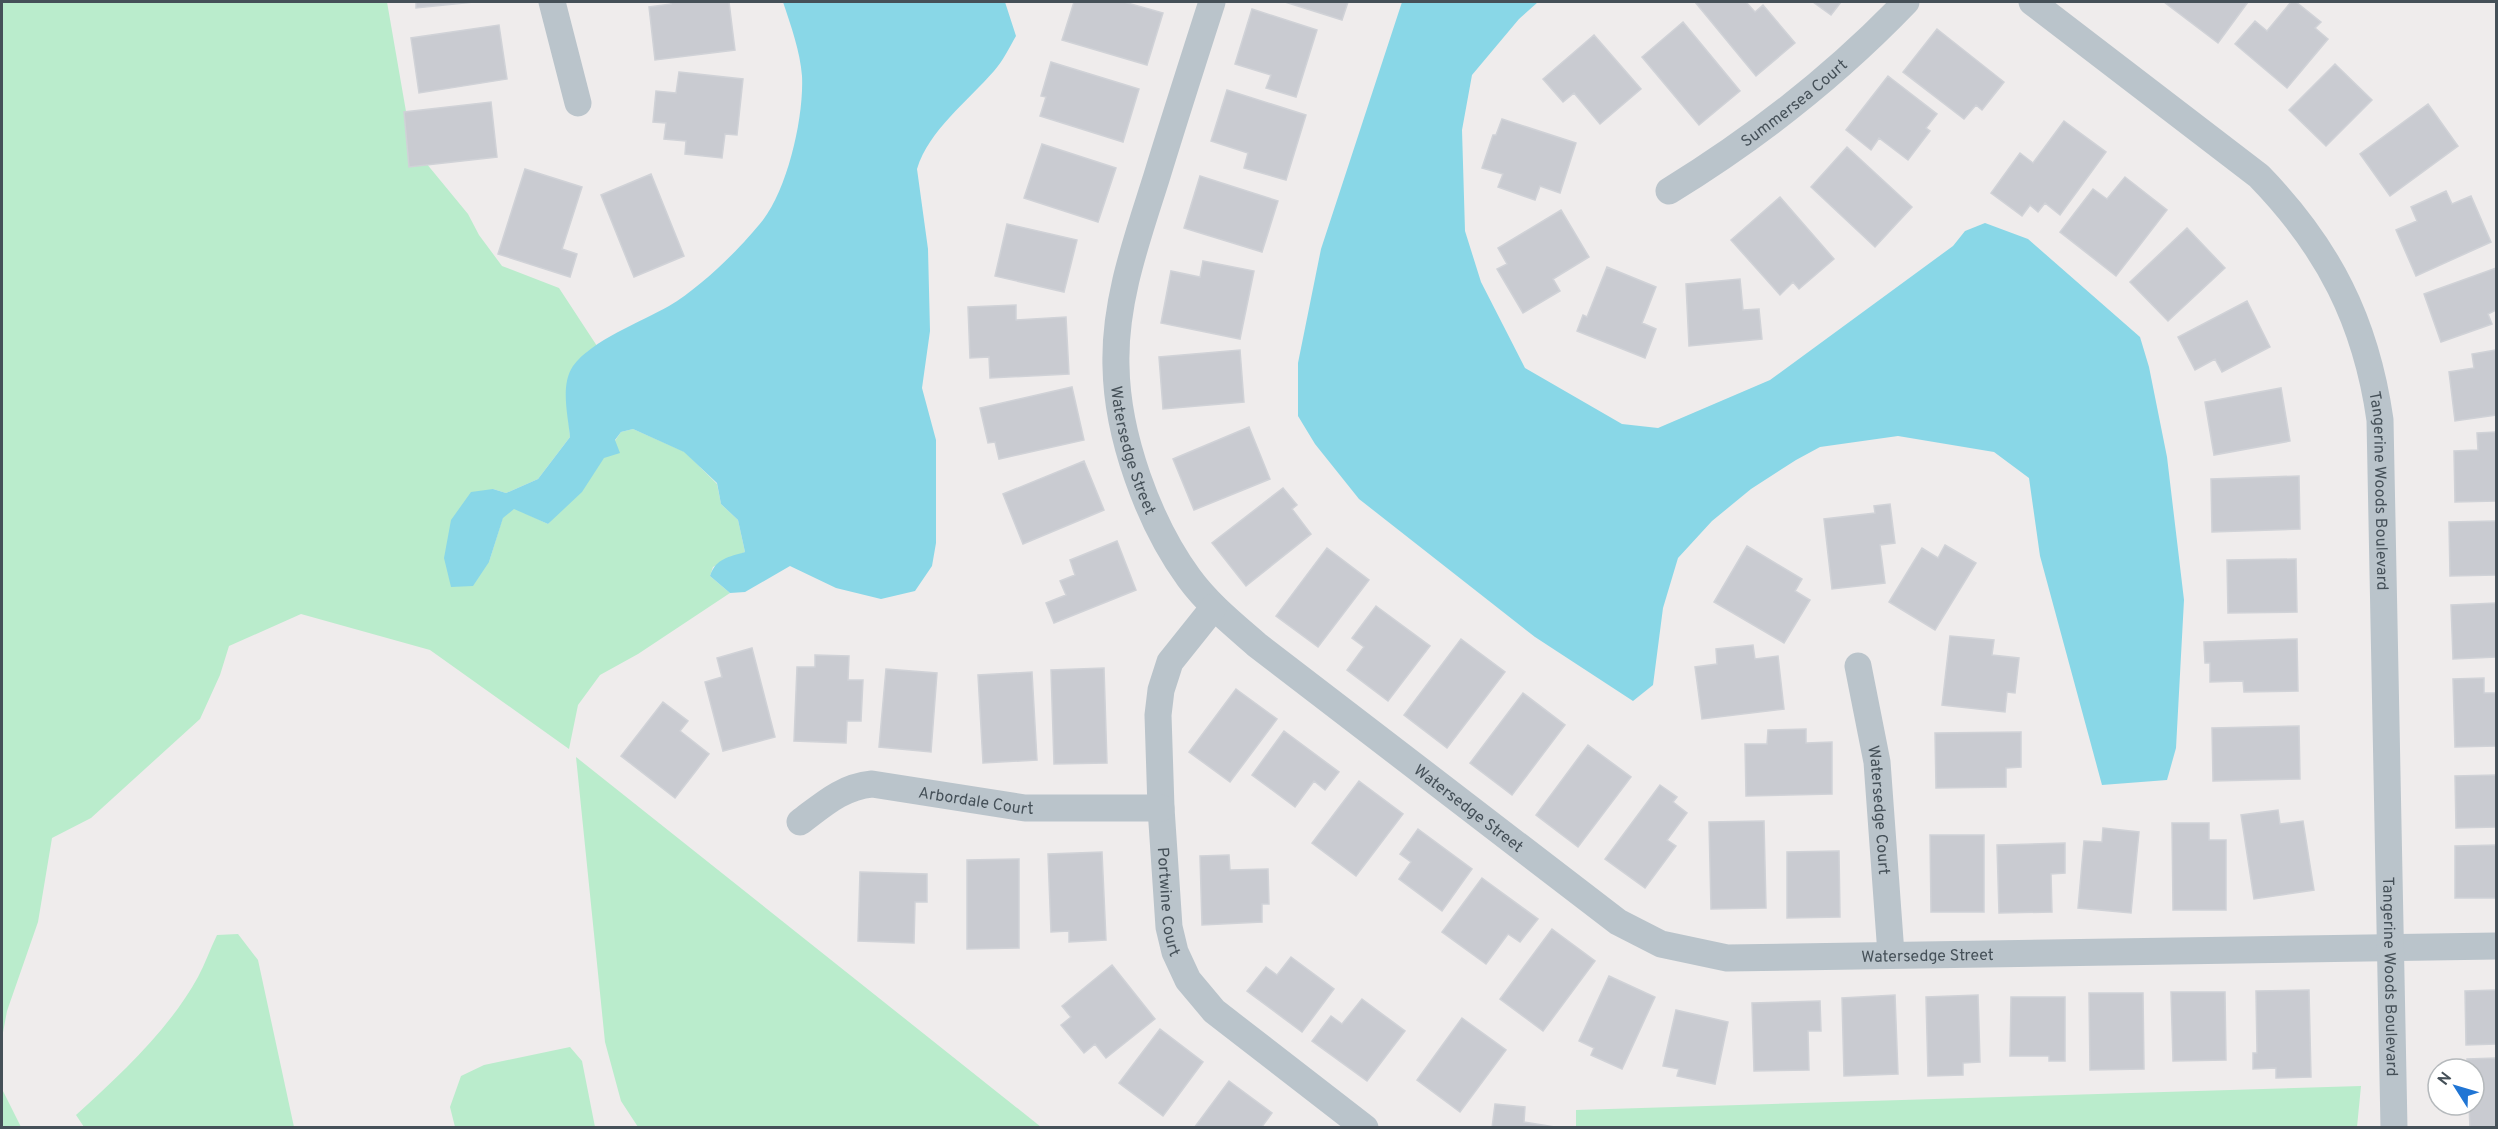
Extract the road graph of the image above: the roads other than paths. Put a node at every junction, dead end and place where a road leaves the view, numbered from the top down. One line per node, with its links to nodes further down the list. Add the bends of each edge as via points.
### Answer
1 (552, 2): 5 (street)
2 (1212, 2): 7 (street, Watersedge Street, via 1127,278 1116,365 1121,412 1150,508 1168,547)
3 (1906, 2): 6 (street, Summersea Court, via 1830,77 1730,154)
4 (2032, 2): 12 (street, Tangerine Woods Boulevard, via 2259,176 2309,234 2351,308 2370,363 2380,420)
5 (579, 104)
6 (1669, 191)
7 (1214, 607): 9 (street, Portwine Court, via 1170,662 1161,690); 13 (street, Watersedge Street, via 1257,645 1618,922 1661,944 1727,958)
8 (1858, 666): 13 (street, Watersedge Court, via 1877,762)
9 (1161, 808): 10 (street, Arbordale Court, via 1025,808 872,784 838,793); 14 (street, Portwine Court, via 1169,927 1188,980 1214,1011)
10 (800, 822)
11 (2496, 946): 12 (street, Watersedge Street)
12 (2392, 947): 13 (street, Watersedge Street); 15 (street, Tangerine Woods Boulevard)
13 (1891, 954)
14 (1365, 1128)
15 (2394, 1128)

